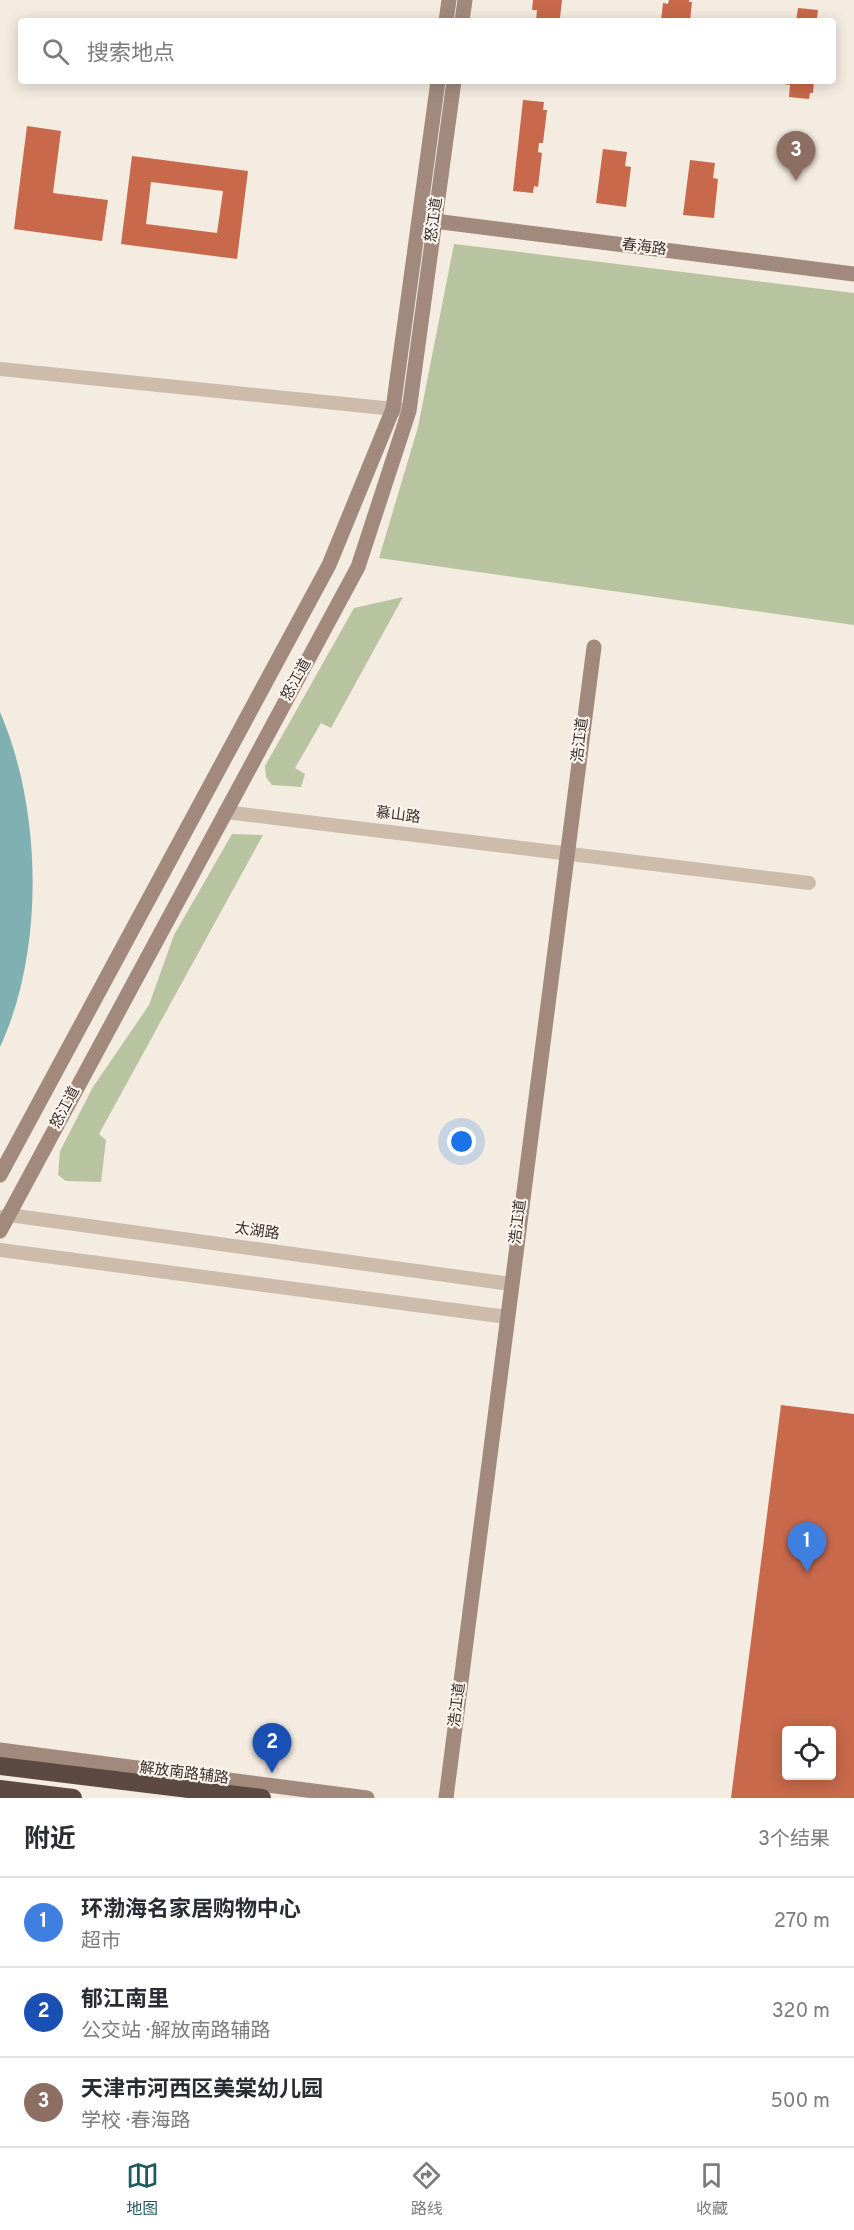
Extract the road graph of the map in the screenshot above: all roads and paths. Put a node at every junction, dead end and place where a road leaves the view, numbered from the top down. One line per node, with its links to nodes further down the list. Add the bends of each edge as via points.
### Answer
1 (449, 0): 3 (street)
2 (465, 0): 4 (street)
3 (446, 18)
4 (462, 18)
5 (438, 84): 10 (street, 怒江道)
6 (453, 84): 7 (street, 怒江道)
7 (434, 221): 8 (street, 春海路); 10 (street, 怒江道)
8 (854, 274)
9 (0, 369): 10 (street)
10 (401, 410): 12 (street, 怒江道, via 358,567); 15 (street, 怒江道, via 329,566)
11 (594, 647): 13 (street, 浩江道)
12 (225, 812): 13 (street, 慕山路); 16 (street, 怒江道)
13 (567, 853): 14 (street, 慕山路); 19 (street, 浩江道)
14 (809, 883)
15 (0, 1175)
16 (4, 1216): 17 (street, 怒江道); 19 (street, 太湖路)
17 (0, 1231)
18 (0, 1250): 20 (street)
19 (511, 1284): 20 (street, 浩江道)
20 (507, 1317): 27 (street, 浩江道)
21 (0, 1750): 26 (street, 解放南路辅路)
22 (0, 1766): 25 (highway)
23 (0, 1789): 24 (highway)
24 (73, 1798)
25 (262, 1798)
26 (367, 1798)
27 (447, 1798)

